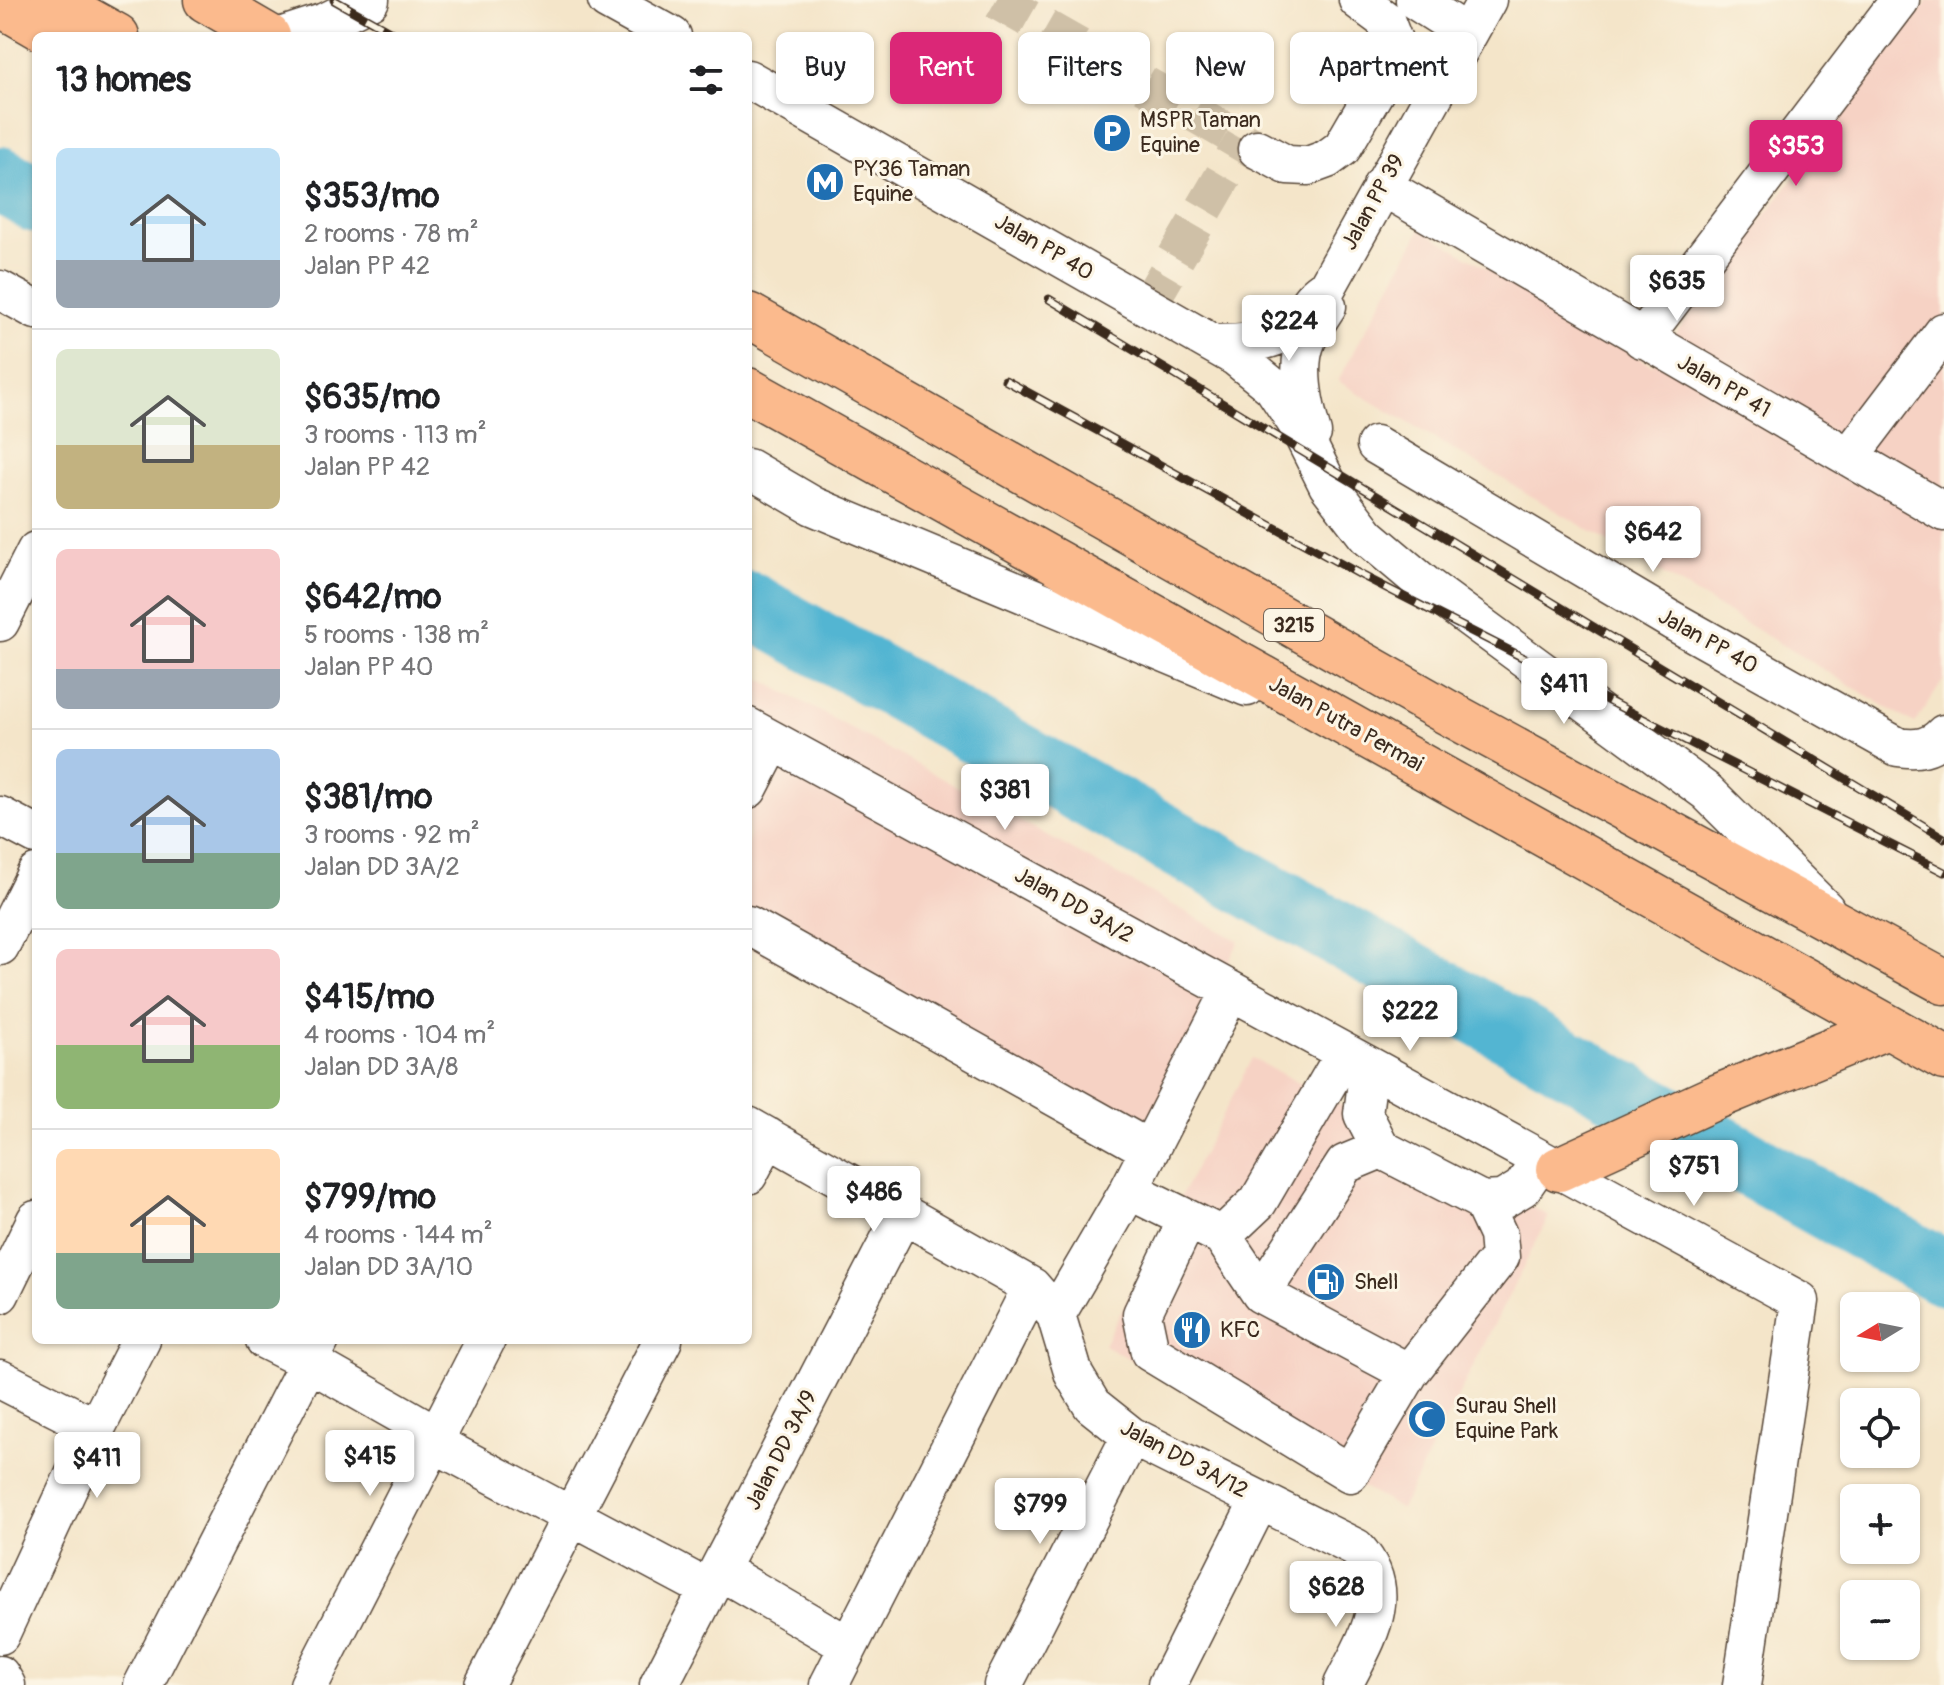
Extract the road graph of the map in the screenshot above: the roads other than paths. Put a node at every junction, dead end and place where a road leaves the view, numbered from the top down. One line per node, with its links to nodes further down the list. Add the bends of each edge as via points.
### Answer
1 (52, 0): 11 (main road)
2 (206, 0): 12 (main road)
3 (370, 0): 13 (street)
4 (607, 0): 14 (street)
5 (1358, 0): 19 (street, via 1385,20 1394,43 1388,69 1342,148 1308,166 1287,165)
6 (1415, 0): 15 (street)
7 (1487, 0): 16 (street, Jalan PP 39)
8 (1900, 0): 26 (street)
9 (0, 4): 10 (main road)
10 (48, 32)
11 (110, 32)
12 (261, 32)
13 (295, 32)
14 (665, 32)
15 (1465, 32)
16 (1469, 32)
17 (752, 81): 27 (street, Jalan PP 40)
18 (1428, 104): 20 (street, Jalan PP 39)
19 (1257, 149)
20 (1382, 186): 21 (street, Jalan PP 39); 26 (street, Jalan PP 41)
21 (1327, 287): 27 (street, Jalan PP 39, via 1281,333); 32 (street, via 1328,304 1306,342 1302,362 1308,419)
22 (0, 290): 23 (street)
23 (32, 308)
24 (752, 317): 44 (main road, 3215, via 1445,711)
25 (1944, 332): 30 (street)
26 (1642, 339): 30 (street, Jalan PP 41)
27 (1214, 344): 32 (street, Jalan PP 40, via 1273,387)
28 (752, 392): 37 (main road, Jalan Putra Permai / 3215)
29 (1376, 445): 38 (street, Jalan PP 40, via 1898,747)
30 (1849, 457): 33 (street, Jalan PP 41)
31 (752, 470): 37 (street, via 813,506)
32 (1328, 485): 44 (street, via 1367,536 1424,584 1707,792)
33 (1944, 512)
34 (32, 559): 35 (street)
35 (0, 622)
36 (760, 734): 39 (street); 47 (street, Jalan DD 3A/2)
37 (1371, 739): 48 (main road, Jalan Putra Permai / 3215)
38 (1933, 741)
39 (752, 771)
40 (0, 816): 41 (street)
41 (32, 833)
42 (32, 882): 45 (street)
43 (752, 927): 53 (street)
44 (1844, 928): 46 (main road, 3215)
45 (0, 946)
46 (1944, 982)
47 (1231, 991): 50 (street, Jalan DD 3A/2); 53 (street)
48 (1887, 1027): 49 (main road, Jalan Putra Permai / 3215); 55 (main road, via 1603,1148)
49 (1944, 1058)
50 (1357, 1059): 52 (street, via 1363,1114); 55 (street, Jalan DD 3A/2); 61 (street, via 1258,1202)
51 (758, 1132): 54 (street); 58 (street)
52 (1381, 1149): 57 (street); 63 (street, via 1345,1164)
53 (1150, 1150): 56 (street)
54 (752, 1158)
55 (1550, 1165): 57 (street, via 1502,1200); 90 (street, Jalan DD 3A/2, via 1800,1301)
56 (1129, 1190): 59 (street); 64 (street)
57 (1482, 1201): 70 (street, via 1498,1235 1500,1257)
58 (903, 1214): 64 (street); 77 (street, Jalan DD 3A/9)
59 (1187, 1220): 61 (street); 70 (street, via 1142,1314 1150,1352 1350,1473)
60 (32, 1228): 62 (street)
61 (1222, 1236): 63 (street)
62 (0, 1294)
63 (1261, 1294): 70 (street)
64 (1044, 1301): 73 (street, Jalan DD 3A/12, via 1092,1405); 79 (street)
65 (139, 1344): 72 (street)
66 (283, 1344): 69 (street)
67 (484, 1344): 74 (street)
68 (661, 1344): 76 (street)
69 (315, 1351): 74 (street); 82 (street)
70 (1409, 1373)
71 (0, 1379): 72 (street)
72 (96, 1428): 78 (street)
73 (1131, 1436): 75 (street, Jalan DD 3A/12); 87 (street)
74 (435, 1439): 76 (street); 83 (street)
75 (1260, 1500): 88 (street); 89 (street, Jalan DD 3A/12, via 1356,1548 1368,1562 1377,1603 1373,1625)
76 (571, 1517): 77 (street); 84 (street)
77 (714, 1580): 79 (street); 85 (street, Jalan DD 3A/9)
78 (0, 1635)
79 (849, 1646): 86 (street)
80 (0, 1675): 81 (street)
81 (6, 1685)
82 (143, 1685)
83 (309, 1685)
84 (484, 1685)
85 (659, 1685)
86 (829, 1685)
87 (1003, 1685)
88 (1167, 1685)
89 (1343, 1685)
90 (1742, 1685)

